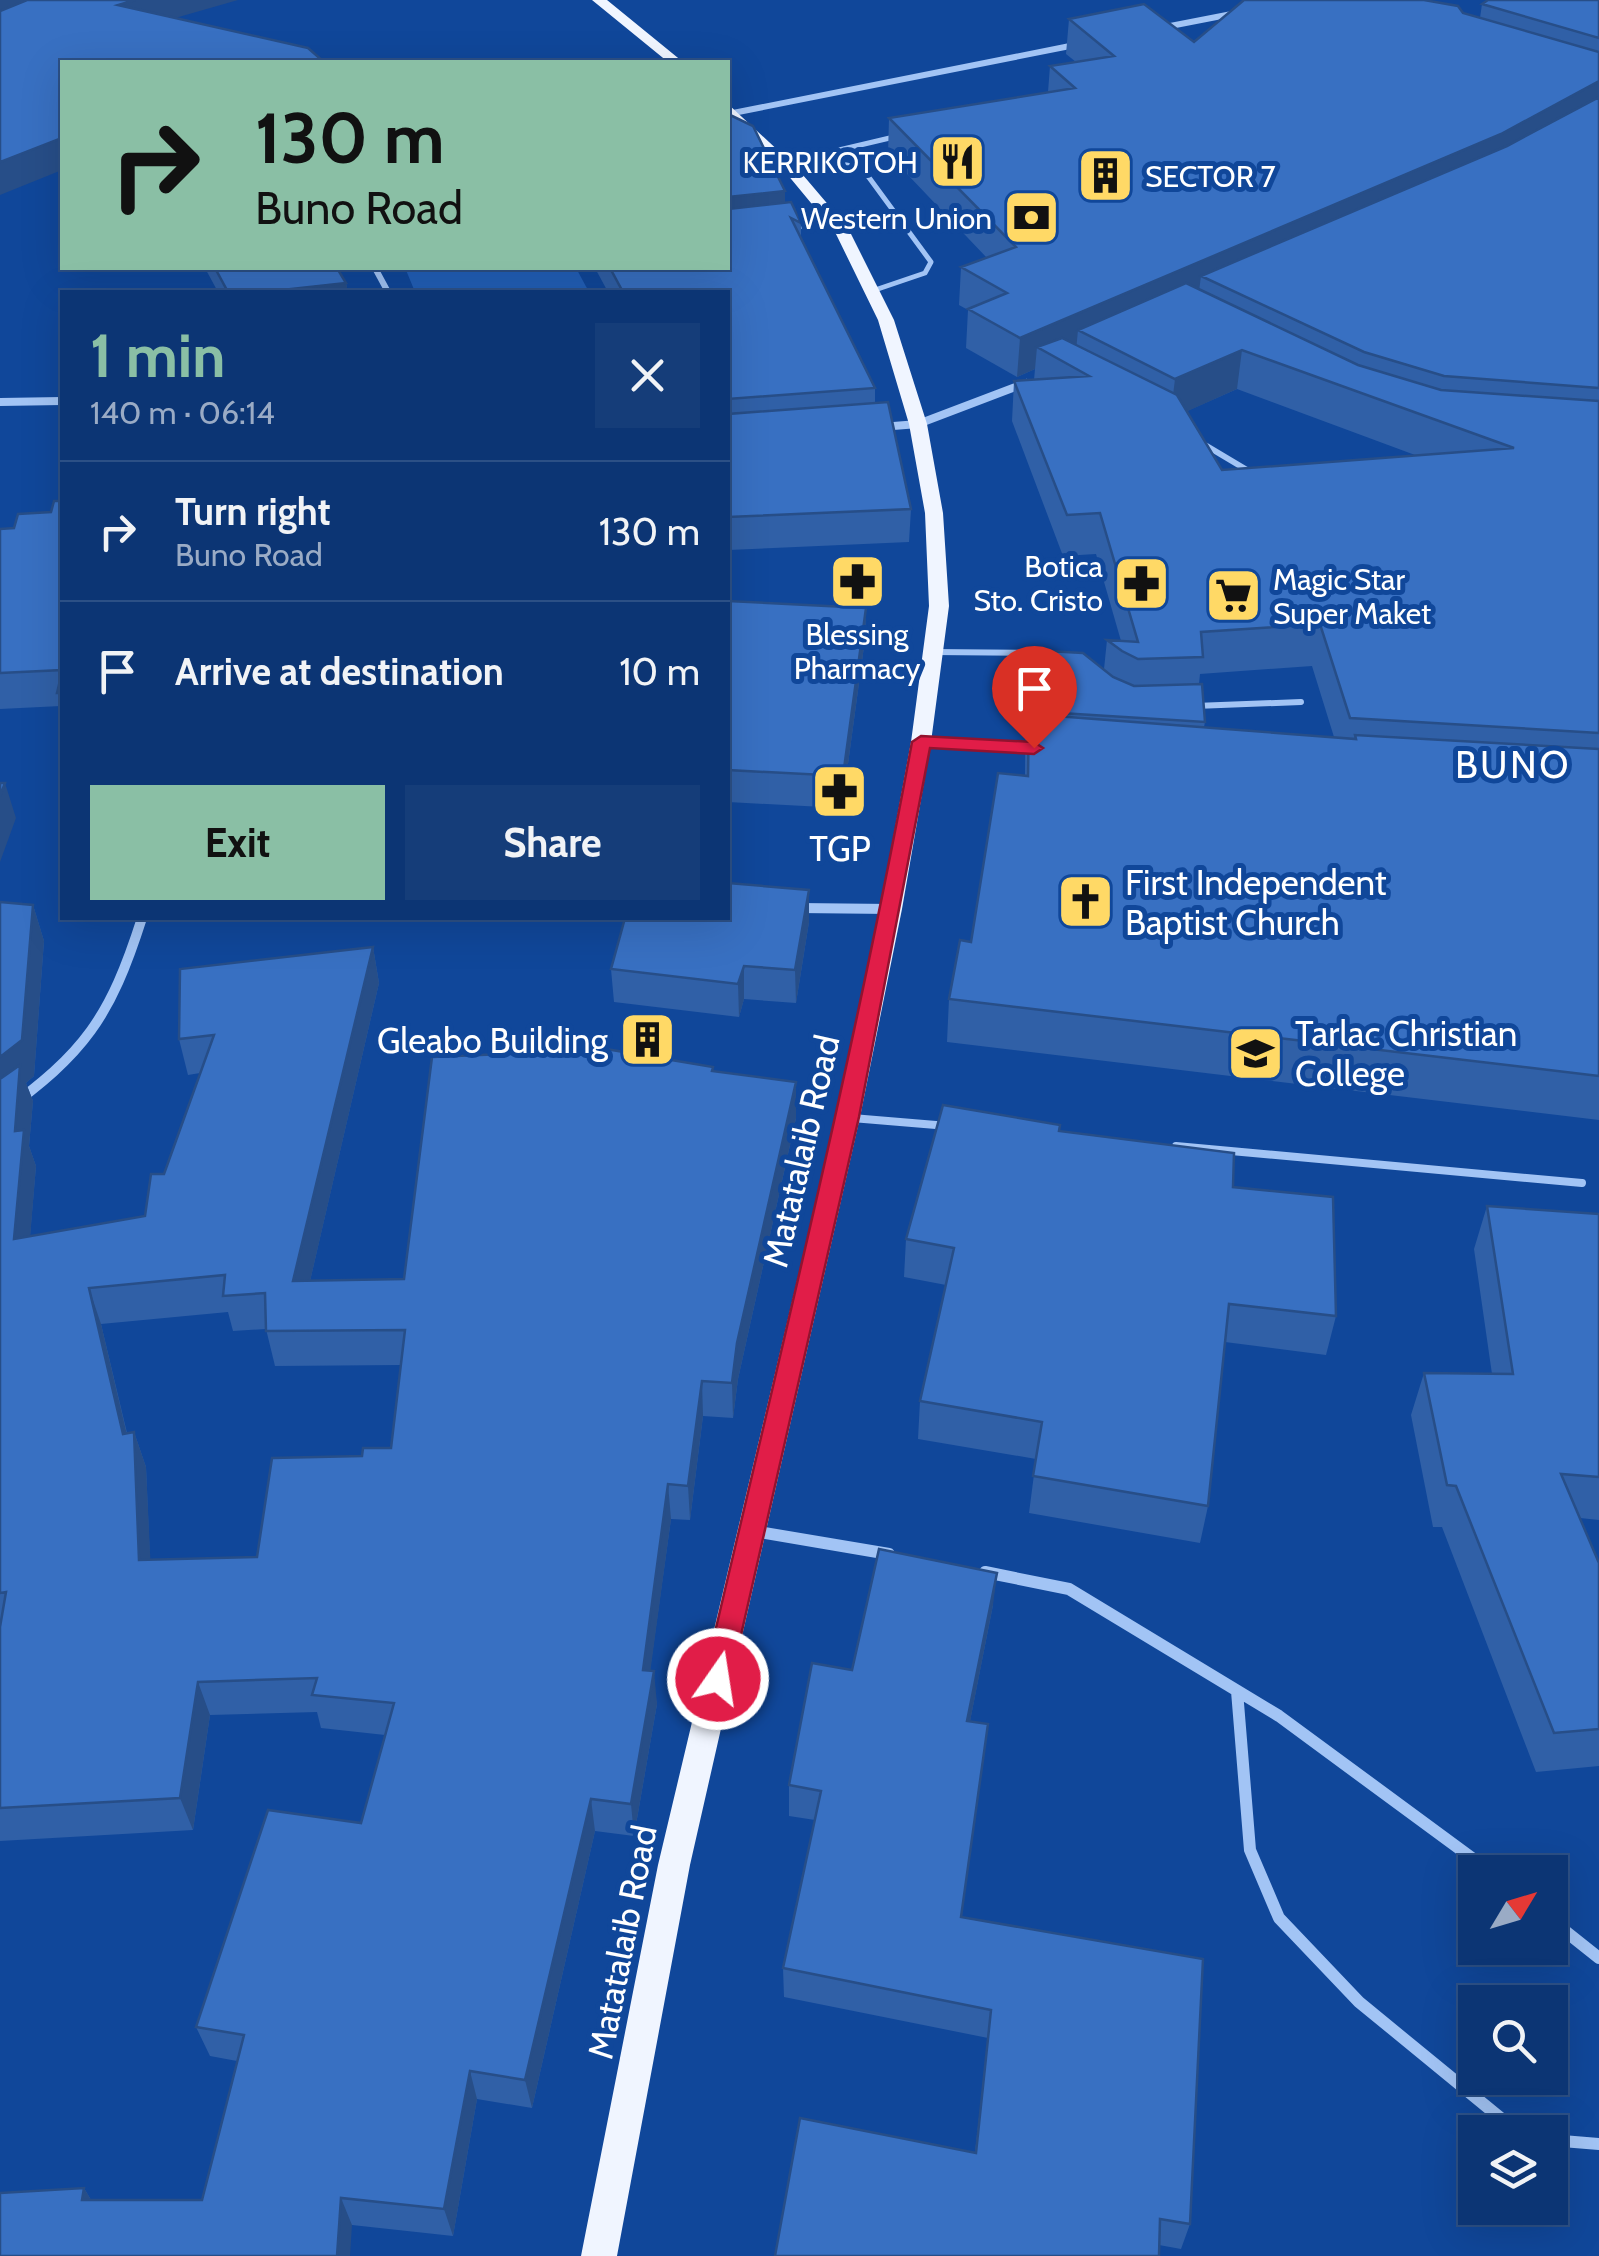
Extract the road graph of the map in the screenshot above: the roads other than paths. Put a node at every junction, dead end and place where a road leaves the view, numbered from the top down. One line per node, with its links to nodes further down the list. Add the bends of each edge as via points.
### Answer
1 (598, 0): 5 (main road)
2 (1250, 10): 3 (street)
3 (1155, 29)
4 (1097, 40): 6 (street)
5 (673, 60)
6 (730, 110): 9 (main road, Matatalaib Road)
7 (908, 135): 8 (lane, via 838,150 834,156)
8 (841, 164): 9 (lane); 12 (lane, via 862,168 931,262 925,273)
9 (792, 171): 10 (main road, Matatalaib Road)
10 (835, 222): 11 (lane); 12 (main road, Matatalaib Road)
11 (781, 228)
12 (872, 291): 16 (main road, Matatalaib Road)
13 (1030, 381): 16 (street)
14 (0, 402): 15 (street)
15 (60, 402)
16 (918, 424): 17 (street); 20 (main road, Matatalaib Road, via 934,513 939,606)
17 (861, 429)
18 (1192, 438): 19 (lane)
19 (1257, 476)
20 (933, 652): 21 (lane); 24 (main road, Matatalaib Road)
21 (1053, 655)
22 (1301, 702): 23 (lane)
23 (1188, 706)
24 (921, 742): 25 (street); 27 (main road, Matatalaib Road)
25 (1077, 751)
26 (782, 908): 27 (street)
27 (892, 909): 30 (main road, Matatalaib Road)
28 (141, 920): 29 (street, via 121,989 97,1031 53,1077)
29 (0, 1114)
30 (848, 1117): 31 (lane); 34 (main road, Matatalaib Road)
31 (967, 1128)
32 (1166, 1146): 33 (lane)
33 (1582, 1182)
34 (752, 1530): 35 (street); 44 (main road, Matatalaib Road, via 674,1866)
35 (905, 1556)
36 (978, 1571): 37 (street, via 1069,1590)
37 (1237, 1691): 38 (street); 41 (street, via 1250,1850 1279,1918 1358,2002)
38 (1468, 1855)
39 (1568, 1933): 40 (street)
40 (1599, 1958)
41 (1496, 2115)
42 (1568, 2141): 43 (street)
43 (1599, 2144)
44 (599, 2256)

